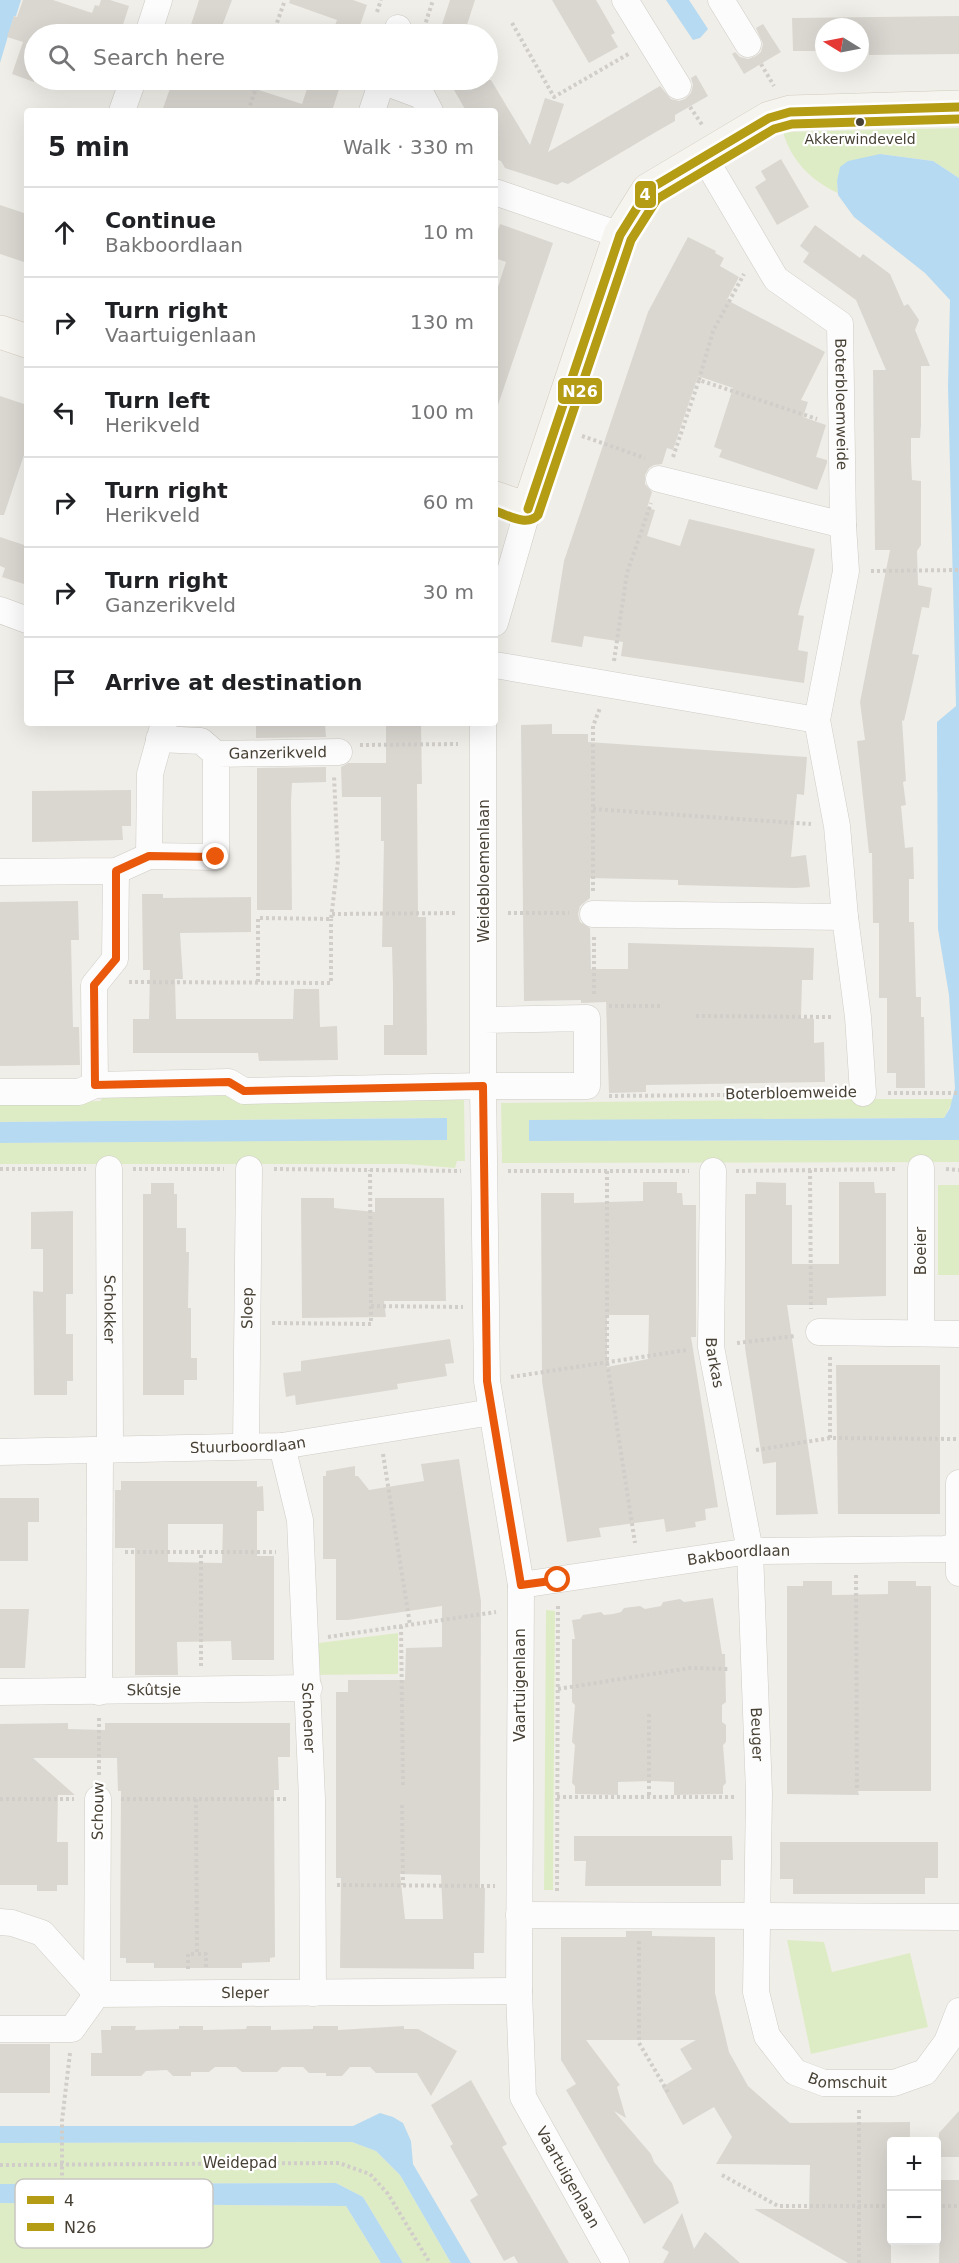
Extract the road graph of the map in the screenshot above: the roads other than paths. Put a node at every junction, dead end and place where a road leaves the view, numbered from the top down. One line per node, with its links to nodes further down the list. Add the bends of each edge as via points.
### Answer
1 (159, 0): 4 (street)
2 (625, 0): 6 (street)
3 (721, 0): 5 (street)
4 (151, 24)
5 (748, 44)
6 (678, 86)
7 (129, 90): 11 (street)
8 (379, 90): 12 (street)
9 (407, 90): 13 (street, via 422,96)
10 (959, 107): 14 (street, via 790,112 769,118)
11 (123, 108)
12 (373, 108)
13 (428, 108)
14 (704, 157): 16 (street, via 648,190); 22 (street, Boterbloemweide, via 776,279 840,324)
15 (498, 193): 16 (street)
16 (620, 235): 21 (street)
17 (0, 332): 18 (street)
18 (24, 340)
19 (665, 476): 22 (street)
20 (498, 499): 21 (street)
21 (528, 509): 24 (street)
22 (843, 525): 27 (street, Boterbloemweide, via 846,571)
23 (0, 610): 25 (street)
24 (498, 612)
25 (24, 619)
26 (498, 666): 27 (street)
27 (817, 720): 36 (street, Boterbloemweide, via 837,826)
28 (161, 731): 31 (street, Ganzerikveld, via 201,741); 32 (street, Ganzerikveld, via 150,774)
29 (484, 733): 37 (street, Weidebloemenlaan)
30 (340, 749): 31 (street, Ganzerikveld)
31 (216, 754): 32 (street, Ganzerikveld, via 216,857)
32 (149, 856): 33 (street, Ganzerikveld)
33 (116, 871): 34 (street, Ganzerikveld); 38 (street, via 116,959 94,985)
34 (0, 872)
35 (594, 914): 36 (street)
36 (845, 917): 41 (street, Boterbloemweide)
37 (484, 1020): 39 (street, Weidebloemenlaan); 39 (street, via 590,1013 587,1086)
38 (95, 1085): 39 (street, via 229,1082 244,1091); 40 (street, via 79,1092)
39 (483, 1086): 49 (street, Vaartuigenlaan, via 487,1381)
40 (0, 1092)
41 (863, 1093)
42 (921, 1168): 47 (street, Boeier)
43 (110, 1169): 52 (street, Schokker)
44 (249, 1169): 50 (street, Sloep)
45 (713, 1171): 56 (street, Barkas, via 711,1347)
46 (820, 1333): 47 (street)
47 (921, 1333): 48 (street)
48 (959, 1334)
49 (492, 1412): 51 (street, Stuurboordlaan); 58 (street, Vaartuigenlaan)
50 (246, 1446): 51 (street, Stuurboordlaan); 52 (street, Stuurboordlaan)
51 (282, 1446): 59 (street, Schoener, via 300,1520)
52 (105, 1449): 53 (street, Stuurboordlaan); 61 (street)
53 (0, 1452)
54 (959, 1483): 55 (street)
55 (959, 1546): 56 (street, Bakboordlaan); 57 (street)
56 (750, 1551): 58 (street, Bakboordlaan, via 558,1580); 64 (street, Beuger, via 759,1797)
57 (959, 1573)
58 (521, 1597): 63 (street, Vaartuigenlaan)
59 (309, 1688): 61 (street, Skûtsje); 68 (street, Schoener)
60 (0, 1692): 61 (street, Skûtsje)
61 (99, 1692)
62 (98, 1799): 69 (street, Schouw)
63 (519, 1915): 64 (street); 67 (street, Vaartuigenlaan)
64 (758, 1916): 65 (street); 70 (street, Bomschuit, via 756,1992 767,2036 795,2072 824,2083 894,2083 925,2072 947,2042)
65 (959, 1917)
66 (0, 1922): 69 (street, via 42,1934)
67 (519, 1991): 68 (street, Sleper); 72 (street, Vaartuigenlaan, via 523,2097)
68 (313, 1993): 69 (street, Sleper)
69 (97, 1994): 71 (street, via 72,2029)
70 (959, 2011)
71 (0, 2029)
72 (616, 2263)

